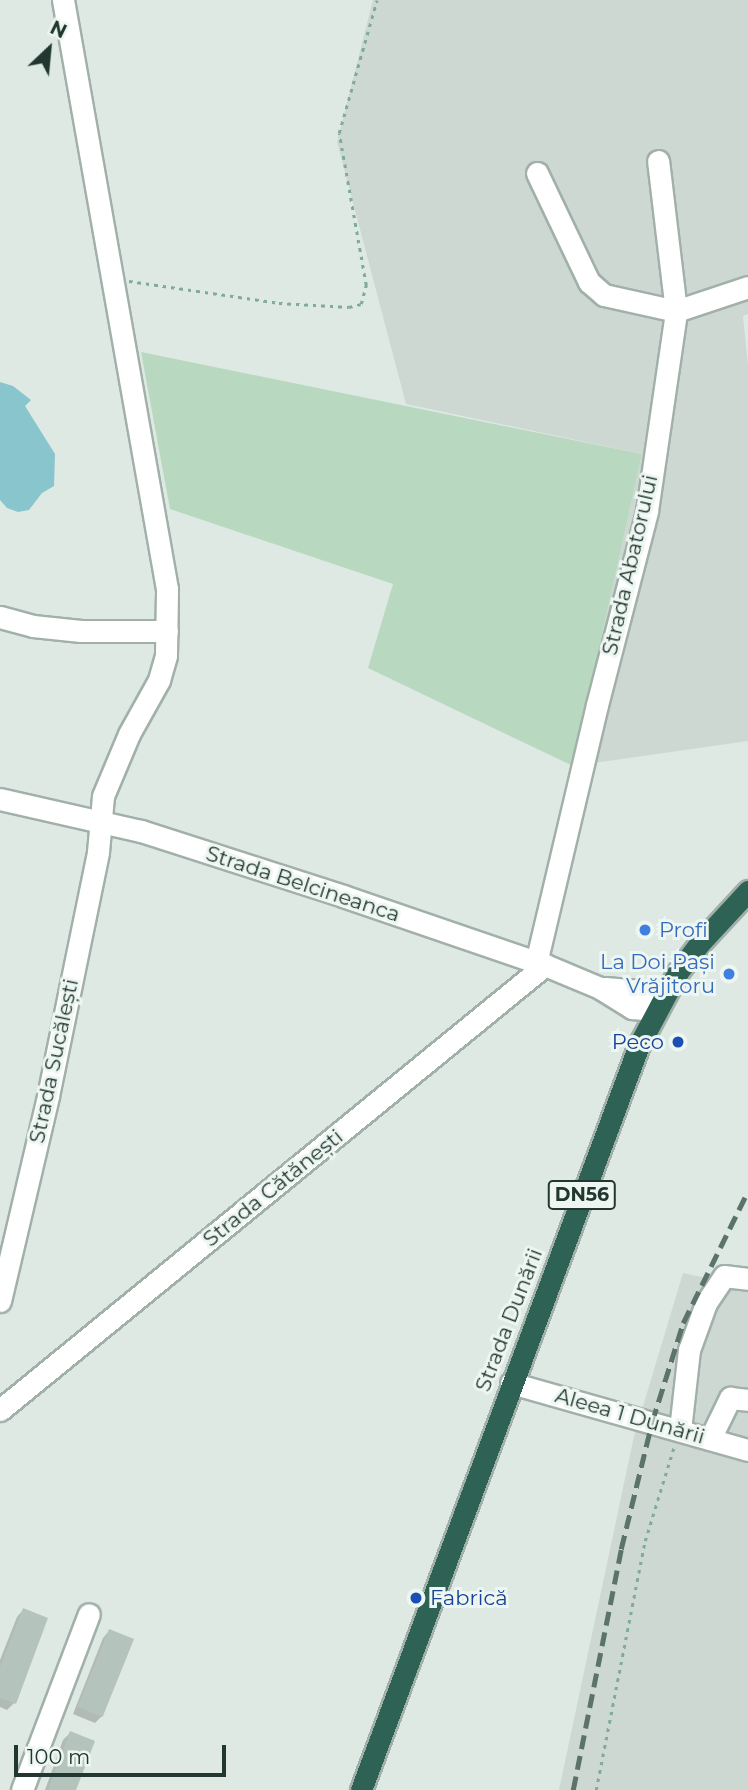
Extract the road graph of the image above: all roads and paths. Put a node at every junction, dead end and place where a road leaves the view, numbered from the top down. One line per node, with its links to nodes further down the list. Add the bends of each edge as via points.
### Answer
1 (63, 0): 5 (street, Strada Sucălești)
2 (377, 0): 5 (path, via 339,133 366,285 360,304 279,303)
3 (658, 161): 7 (street, Strada Abatorului)
4 (537, 173): 7 (street, via 589,282 604,295)
5 (112, 278): 9 (street, Strada Sucălești, via 167,589)
6 (748, 287): 7 (street)
7 (676, 311): 13 (street, Strada Abatorului, via 647,511 597,705)
8 (0, 617): 9 (street, via 81,631)
9 (167, 631): 11 (street, Strada Sucălești, via 166,664 107,783)
10 (0, 799): 11 (street, Strada Belcineanca)
11 (101, 820): 13 (street, Strada Belcineanca); 16 (street, Strada Sucălești, via 53,1069)
12 (748, 891): 14 (highway, Strada Dunării / DN56, via 699,943)
13 (541, 964): 14 (street, Strada Belcineanca, via 600,988 632,1008); 19 (street, Strada Cătănești)
14 (656, 1010): 17 (highway, Strada Dunării / DN56)
15 (748, 1279): 20 (street, via 724,1276 706,1303 689,1350)
16 (0, 1301)
17 (511, 1383): 20 (street, Aleea 1 Dunării); 25 (highway, Strada Dunării / DN56)
18 (748, 1400): 21 (street, via 730,1398)
19 (0, 1410)
20 (680, 1430): 21 (street, Aleea 1 Dunării); 26 (path, via 645,1541)
21 (710, 1439): 22 (street, Aleea 1 Dunării)
22 (748, 1450)
23 (89, 1614): 24 (street)
24 (22, 1790)
25 (361, 1790)
26 (596, 1790)

